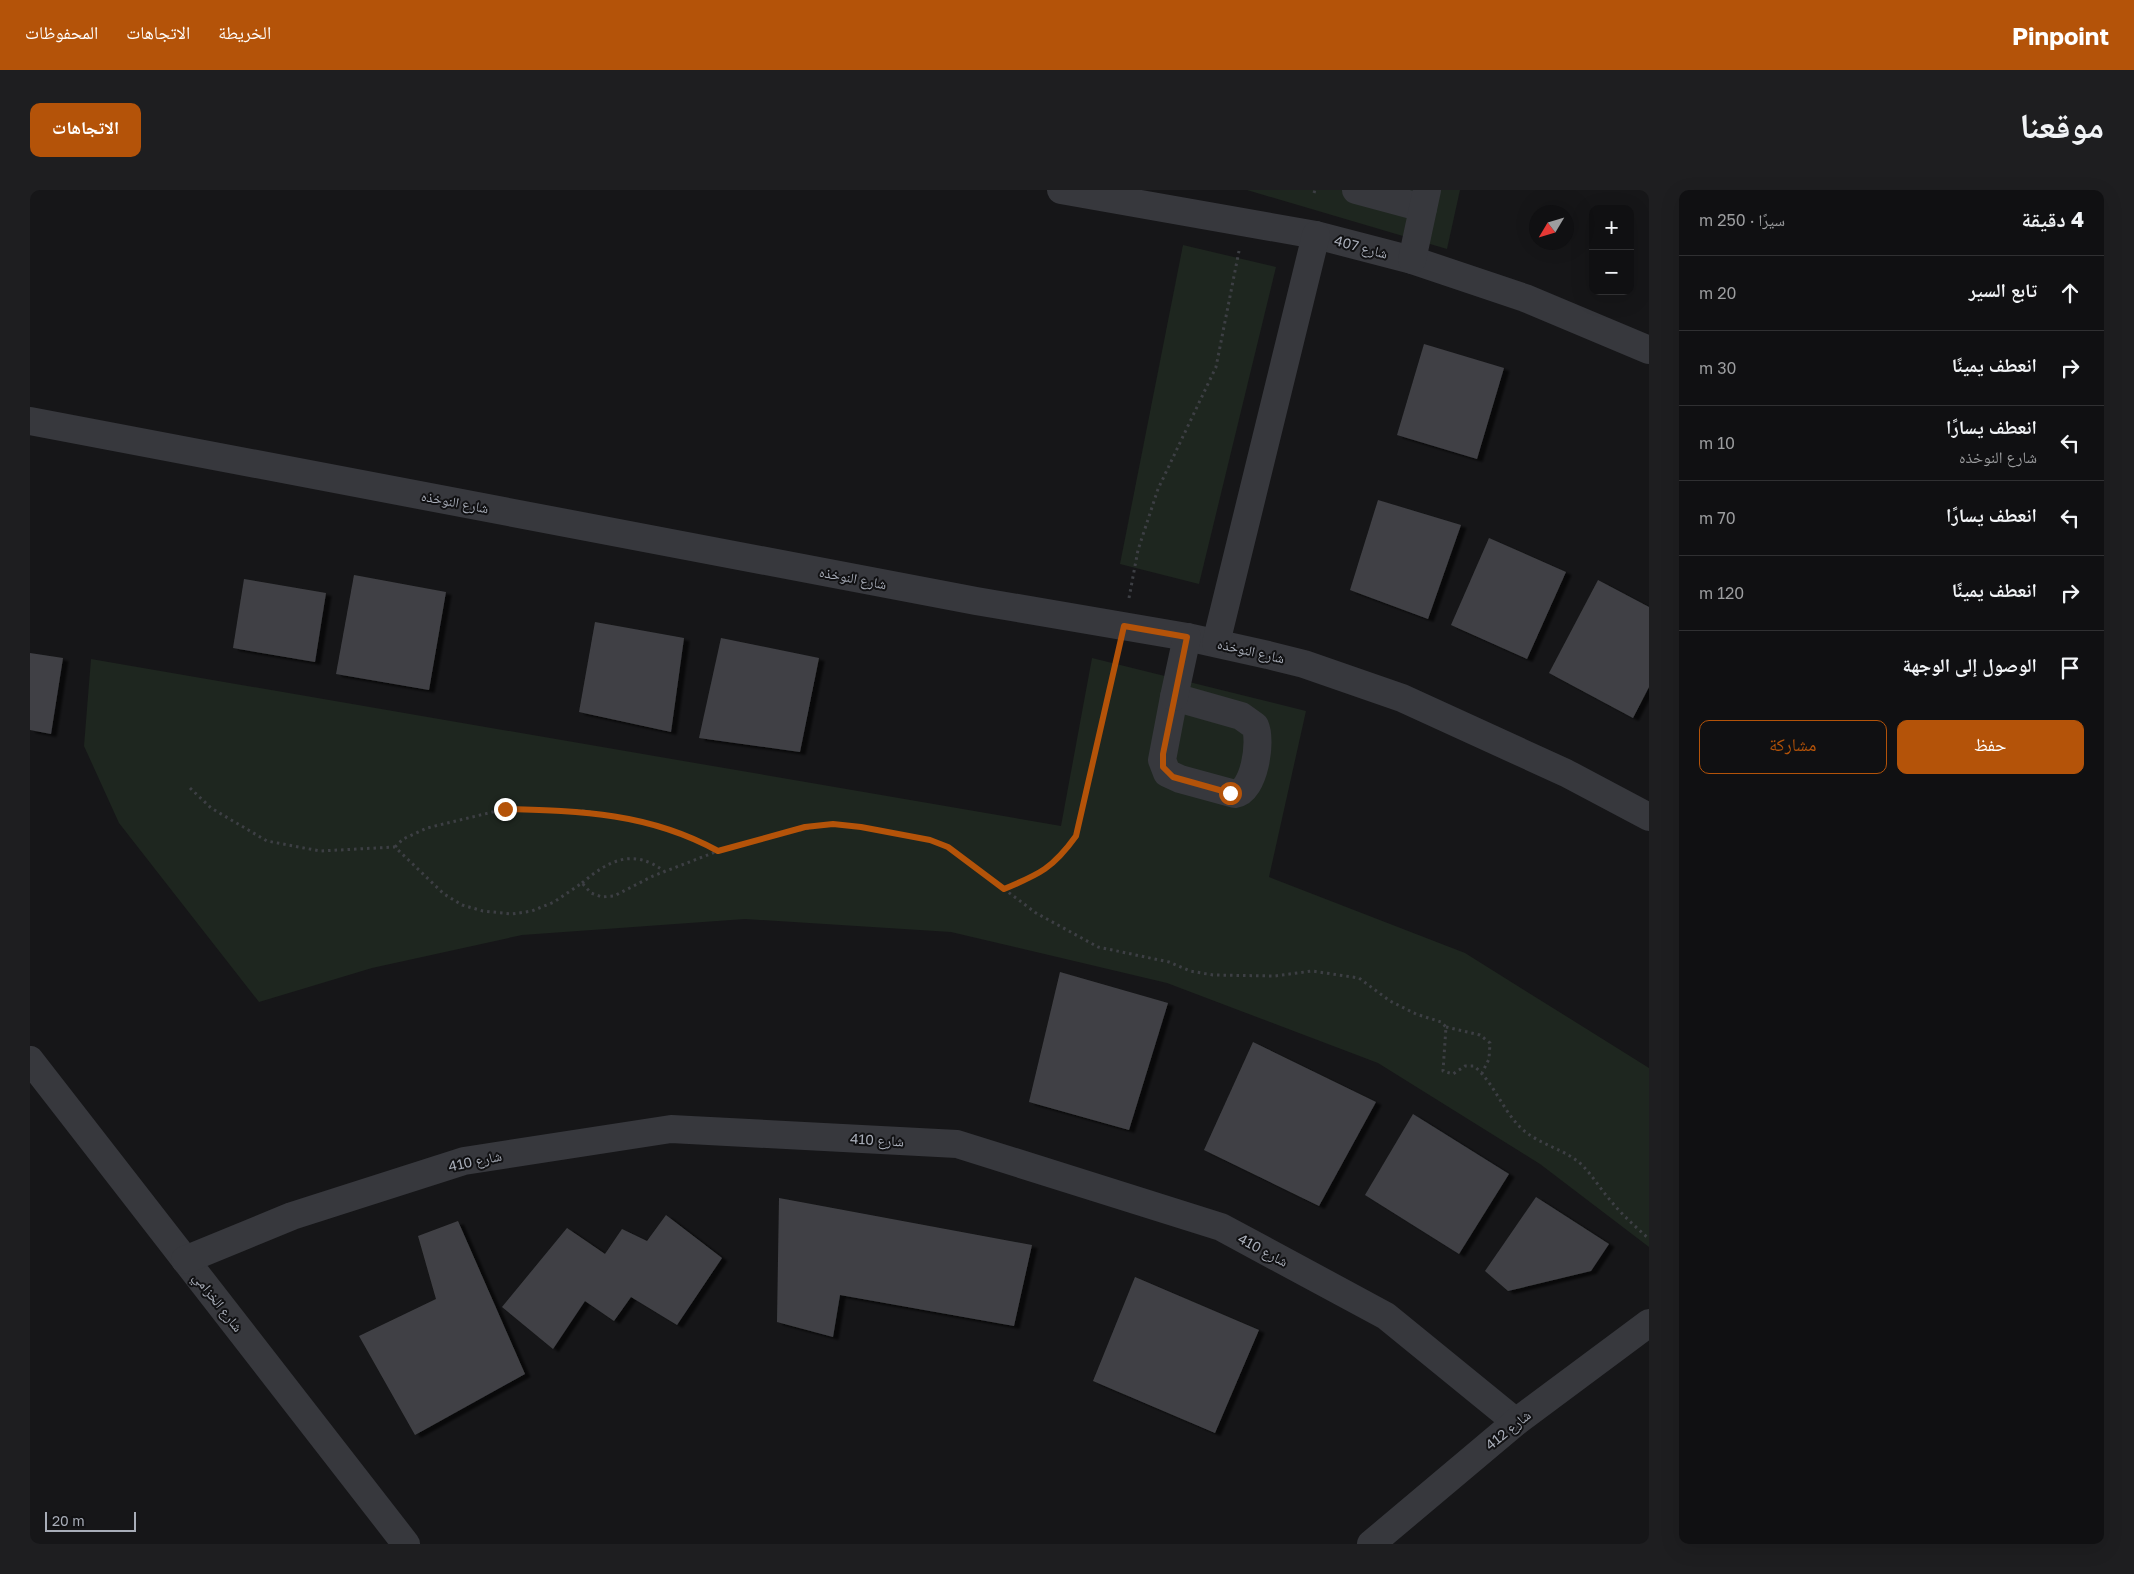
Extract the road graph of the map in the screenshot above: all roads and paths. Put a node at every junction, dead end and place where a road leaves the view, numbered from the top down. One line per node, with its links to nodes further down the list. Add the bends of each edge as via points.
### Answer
1 (1060, 190): 4 (street, شارع 407)
2 (1356, 190): 3 (street)
3 (1425, 199): 6 (street)
4 (1245, 222): 5 (street, شارع 407); 9 (path, via 1216,367 1158,489 1138,550)
5 (1316, 235): 6 (street, شارع 407); 11 (street)
6 (1412, 260): 7 (street, شارع 407, via 1525,298)
7 (1649, 350)
8 (30, 421): 9 (street, شارع النوخذه, via 976,601)
9 (1124, 626): 10 (street, شارع النوخذه); 19 (path, via 1076,836 1058,860 1032,878)
10 (1187, 637): 11 (street, شارع النوخذه); 12 (street)
11 (1216, 643): 14 (street, شارع النوخذه, via 1304,664 1402,698 1558,769)
12 (1174, 697)
13 (190, 788): 15 (path, via 210,808 267,841 320,852)
14 (1649, 817)
15 (395, 847): 16 (path, via 403,839 427,828 505,809 584,811 639,820 692,837); 18 (path, via 444,894 462,905 483,911 512,914 532,911 554,902)
16 (718, 851): 17 (path); 19 (path, via 805,827 833,824 861,827 930,840 948,847)
17 (664, 872): 18 (path, via 614,896 602,897 591,893); 18 (path, via 651,862 634,858 617,860)
18 (582, 883)
19 (1004, 889): 20 (path, via 1036,913 1098,947 1213,975 1275,976 1312,972 1359,978 1390,1001)
20 (1446, 1027): 22 (path, via 1480,1035 1490,1043 1489,1058); 22 (path, via 1443,1071 1453,1074 1465,1066 1474,1066)
21 (30, 1060): 24 (street, شارع الخزامي)
22 (1482, 1073): 23 (path, via 1506,1112 1521,1128 1535,1140 1581,1164 1611,1202)
23 (1649, 1239)
24 (185, 1260): 26 (street, شارع 410, via 292,1216 464,1161 671,1129 957,1144 1220,1228 1386,1316); 27 (street, شارع الخزامي)
25 (1649, 1323): 26 (street, شارع 412)
26 (1516, 1422): 28 (street, شارع 412)
27 (406, 1544)
28 (1372, 1544)

